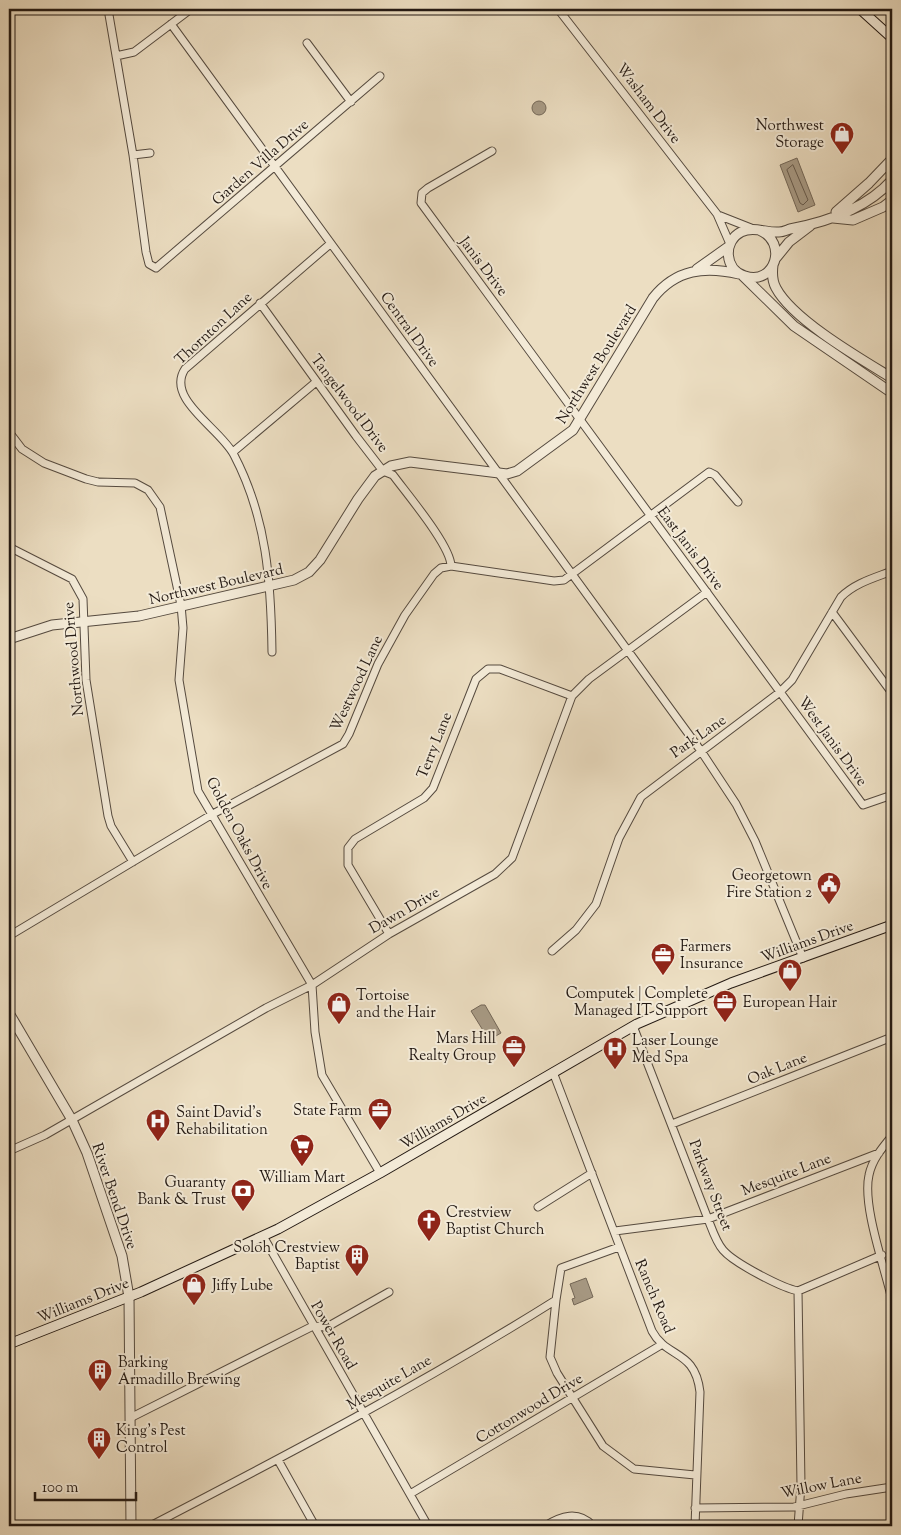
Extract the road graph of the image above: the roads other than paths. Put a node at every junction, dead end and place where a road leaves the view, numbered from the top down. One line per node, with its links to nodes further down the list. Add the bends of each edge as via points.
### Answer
1 (108, 9): 8 (street)
2 (191, 9): 5 (street)
3 (558, 9): 18 (street, Washam Drive)
4 (860, 9): 6 (street)
5 (171, 24): 8 (street, via 134,52); 15 (street, Central Drive)
6 (892, 38)
7 (308, 43): 10 (street)
8 (116, 56): 13 (street)
9 (380, 76): 10 (street, Garden Villa Drive)
10 (351, 102): 15 (street, Garden Villa Drive)
11 (492, 151): 34 (street, Janis Drive, via 428,188 422,193 421,203)
12 (150, 153): 13 (street)
13 (133, 155): 15 (street, Garden Villa Drive, via 146,252 149,264 156,268)
14 (892, 159): 19 (street)
15 (275, 168): 22 (street, Central Drive)
16 (889, 184): 19 (street, via 873,198)
17 (892, 200): 19 (street, via 853,220)
18 (717, 214): 21 (street, Washam Drive); 23 (street, Washam Drive)
19 (830, 218): 20 (street)
20 (811, 225): 21 (street, via 780,232); 24 (street, via 789,242)
21 (756, 229): 23 (street, via 739,233); 24 (street, via 774,243)
22 (330, 244): 27 (street, Thornton Lane); 38 (street, Central Drive)
23 (729, 245): 25 (street, Northwest Boulevard); 26 (street, via 729,262)
24 (774, 262): 26 (street, via 769,271 757,277); 28 (street, via 773,281 780,295 802,318)
25 (698, 270): 26 (street, Northwest Boulevard, via 715,269); 34 (street, Northwest Boulevard, via 675,279 653,298)
26 (741, 275): 29 (street)
27 (260, 303): 31 (street, Tangelwood Drive); 36 (street, Thornton Lane, via 185,368 180,384 189,403)
28 (820, 330): 29 (street); 30 (street)
29 (814, 340): 32 (street)
30 (888, 376): 32 (street)
31 (316, 382): 36 (street); 37 (street, Tangelwood Drive)
32 (878, 384): 33 (street)
33 (892, 393)
34 (581, 419): 38 (street, Northwest Boulevard, via 567,435 524,467 507,474); 40 (street, East Janis Drive)
35 (9, 432): 47 (street, Golden Oaks Drive, via 28,453 62,471 98,482 135,483 148,490 163,514)
36 (233, 452): 45 (street, Thornton Lane, via 256,505)
37 (383, 470): 38 (street, Northwest Boulevard, via 410,462); 42 (street, Tangelwood Drive, via 393,475 443,544 451,557); 45 (street, Northwest Boulevard, via 368,484 315,566 302,577)
38 (497, 473): 44 (street, Central Drive)
39 (738, 502): 40 (street, via 709,472)
40 (649, 516): 44 (street); 46 (street, East Janis Drive)
41 (9, 547): 49 (street, Northwood Drive, via 72,579 83,599)
42 (451, 566): 44 (street, via 554,581); 58 (street, Westwood Lane, via 434,574 405,615 378,664 343,744)
43 (892, 571): 48 (street, Park Lane, via 852,587)
44 (571, 575): 51 (street, Central Drive)
45 (271, 586): 47 (street, Northwest Boulevard); 52 (street, Thornton Lane)
46 (707, 592): 51 (street, Dawn Drive); 53 (street, East Janis Drive)
47 (181, 605): 49 (street, Northwest Boulevard, via 133,617); 58 (street, Golden Oaks Drive, via 183,628 179,680 196,784)
48 (832, 612): 53 (street, Park Lane, via 792,680); 54 (street)
49 (84, 621): 50 (street, Northwest Boulevard, via 45,627); 59 (street, Northwood Drive, via 86,680 108,816)
50 (9, 639)
51 (628, 651): 55 (street, Dawn Drive); 56 (street, Central Drive)
52 (272, 652)
53 (780, 692): 56 (street, Park Lane); 57 (street, West Janis Drive, via 863,805)
54 (892, 693)
55 (572, 696): 61 (street, Dawn Drive, via 508,864); 61 (street, Terry Lane, via 500,669 488,669 476,678 433,788 424,798 355,839 348,848 348,865)
56 (701, 752): 63 (street, Park Lane, via 641,797 619,838 596,904 582,924); 64 (street, Central Drive, via 751,832)
57 (892, 795)
58 (211, 816): 59 (street, Westwood Lane); 65 (street, Golden Oaks Drive)
59 (132, 862): 62 (street, Westwood Lane)
60 (892, 925): 64 (street, Williams Drive)
61 (389, 934): 65 (street, Dawn Drive)
62 (9, 936)
63 (552, 951)
64 (803, 958): 67 (street, Williams Drive, via 731,983)
65 (312, 985): 70 (street, Dawn Drive, via 266,1008); 75 (street, Golden Oaks Drive, via 322,1075)
66 (9, 1013): 70 (street, River Bend Drive)
67 (633, 1026): 69 (street, Williams Drive); 71 (street, Parkway Street)
68 (892, 1037): 71 (street, Oak Lane)
69 (553, 1072): 75 (street, Williams Drive); 76 (street, Ranch Road)
70 (72, 1120): 73 (street, Dawn Drive); 85 (street, River Bend Drive, via 110,1218 122,1256)
71 (672, 1124): 78 (street, Parkway Street)
72 (892, 1136): 74 (street)
73 (9, 1152)
74 (879, 1153): 78 (street, Mesquite Lane); 82 (street, via 869,1176 868,1188 869,1206)
75 (380, 1173): 80 (street, Williams Drive)
76 (592, 1173): 77 (street); 79 (street, Ranch Road)
77 (538, 1207)
78 (708, 1219): 79 (street, Mesquite Lane); 83 (street, Parkway Street, via 722,1250 777,1283)
79 (615, 1231): 81 (street, Ranch Road)
80 (263, 1236): 85 (street, Williams Drive); 88 (street, Power Road)
81 (619, 1247): 86 (street, via 561,1268); 90 (street, Ranch Road, via 652,1331)
82 (882, 1255): 83 (street); 87 (street)
83 (798, 1291): 98 (street)
84 (389, 1292): 88 (street, via 327,1327)
85 (129, 1297): 89 (street, Williams Drive); 93 (street, River Bend Drive)
86 (556, 1300): 91 (street, via 550,1357); 92 (street, Mesquite Lane)
87 (892, 1300)
88 (313, 1326): 92 (street, Power Road); 93 (street)
89 (9, 1344)
90 (661, 1345): 91 (street, Cottonwood Drive); 95 (street, Ranch Road, via 683,1357 697,1378 700,1392)
91 (572, 1398): 95 (street, via 603,1446 622,1462 646,1472); 97 (street, Cottonwood Drive)
92 (364, 1413): 94 (street, Mesquite Lane); 97 (street, Power Road)
93 (130, 1418): 100 (street, River Bend Drive)
94 (278, 1460): 101 (street, Mesquite Lane); 102 (street)
95 (695, 1475): 99 (street, Ranch Road)
96 (892, 1487): 98 (street, Willow Lane)
97 (410, 1494): 103 (street, Power Road)
98 (800, 1506): 99 (street, Willow Lane); 107 (street)
99 (695, 1508): 106 (street, Ranch Road)
100 (130, 1526)
101 (150, 1526)
102 (315, 1526)
103 (428, 1526)
104 (545, 1526): 105 (street, via 558,1518 570,1516)
105 (593, 1526)
106 (695, 1526)
107 (798, 1526)

